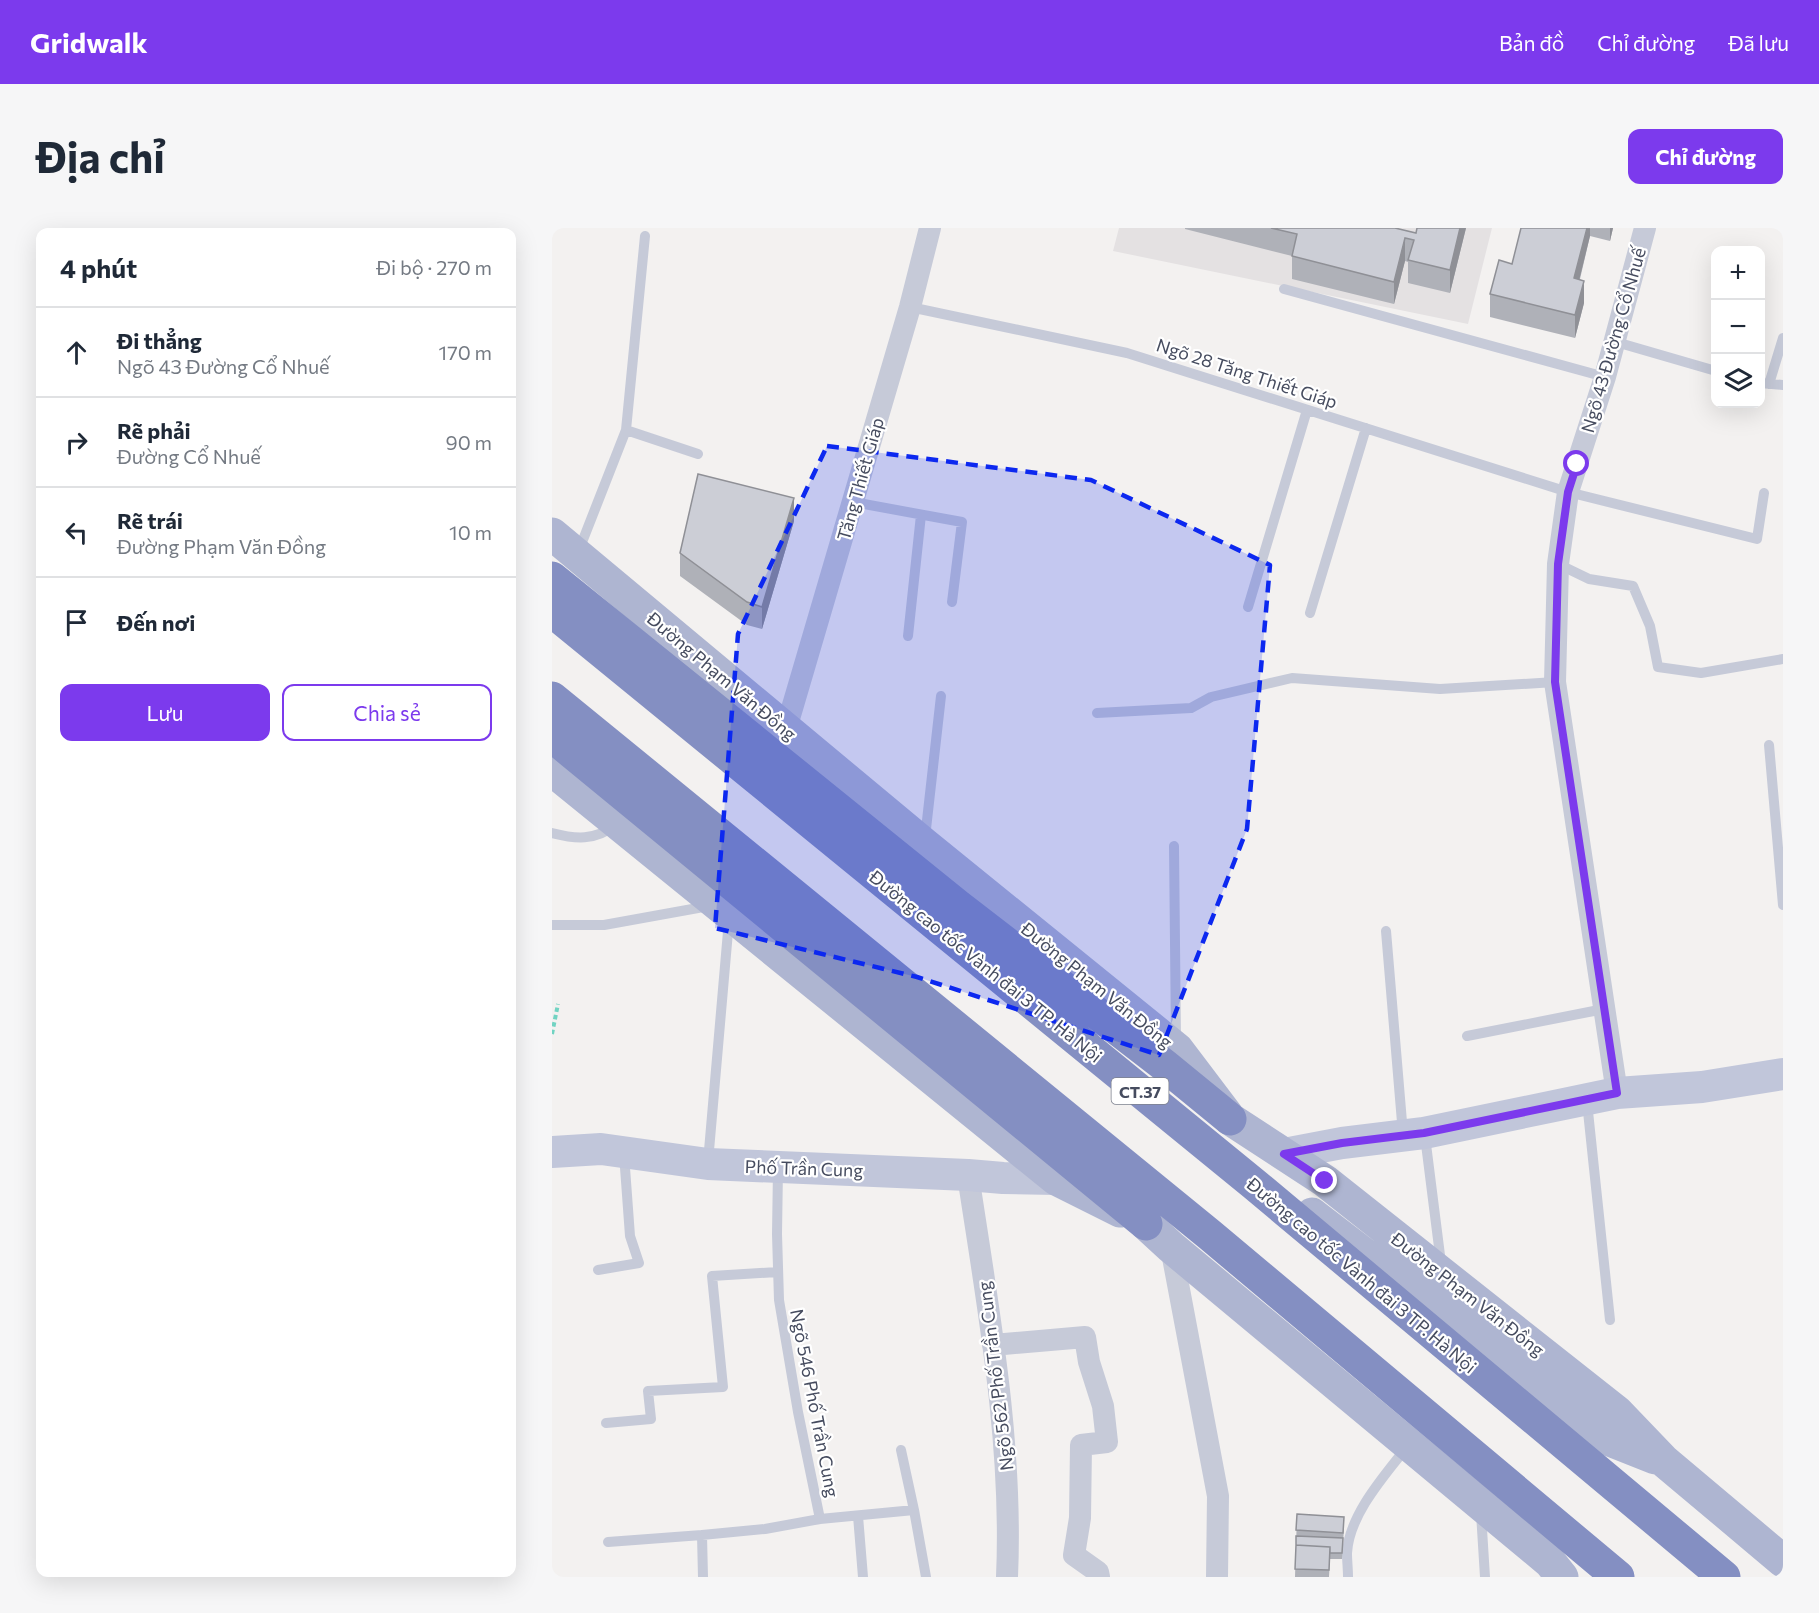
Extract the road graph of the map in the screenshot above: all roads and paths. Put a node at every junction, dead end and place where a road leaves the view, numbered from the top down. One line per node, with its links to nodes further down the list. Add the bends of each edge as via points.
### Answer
1 (930, 228): 5 (street, Tăng Thiết Giáp)
2 (1645, 228): 7 (street, Ngõ 43 Đường Cổ Nhuế)
3 (645, 236): 14 (lane)
4 (1284, 289): 9 (lane)
5 (910, 307): 12 (lane, Ngõ 28 Tăng Thiết Giáp, via 1127,353); 18 (street, Tăng Thiết Giáp)
6 (1783, 338): 10 (lane)
7 (1616, 342): 8 (lane); 9 (street, Ngõ 43 Đường Cổ Nhuế)
8 (1711, 370)
9 (1605, 377): 16 (street, Ngõ 43 Đường Cổ Nhuế)
10 (1765, 384): 11 (lane)
11 (1783, 385)
12 (1307, 410): 13 (lane, Ngõ 28 Tăng Thiết Giáp); 26 (lane)
13 (1366, 428): 16 (lane, Ngõ 28 Tăng Thiết Giáp); 28 (lane)
14 (626, 430): 15 (lane); 21 (lane)
15 (698, 454)
16 (1568, 492): 17 (lane, Ngõ 28 Tăng Thiết Giáp, via 1757,539); 22 (street, Ngõ 43 Đường Cổ Nhuế)
17 (1764, 494)
18 (853, 502): 19 (lane); 36 (street, Tăng Thiết Giáp)
19 (921, 515): 25 (lane, via 962,522); 29 (lane)
20 (552, 534): 21 (main road, Đường Phạm Văn Đồng)
21 (577, 556): 36 (main road, Đường Phạm Văn Đồng)
22 (1558, 564): 30 (lane, via 1589,579 1632,586 1650,626 1658,668 1701,673); 31 (street, Ngõ 43 Đường Cổ Nhuế)
23 (552, 578): 56 (highway, via 958,906)
24 (552, 591): 75 (main road, Đường Phạm Văn Đồng, via 1303,1206 1602,1437)
25 (952, 602)
26 (1248, 607)
27 (552, 611): 94 (highway, Đường cao tốc Vành đai 3 TP. Hà Nội / CT.37, via 1254,1184)
28 (1310, 613)
29 (908, 636)
30 (1783, 659)
31 (1555, 682): 35 (lane, via 1440,689 1292,678 1211,697 1191,708); 49 (street, Ngõ 43 Đường Cổ Nhuế)
32 (941, 696): 42 (lane)
33 (552, 698): 93 (highway, via 1210,1235)
34 (552, 712): 65 (main road, via 1101,1159)
35 (1097, 714)
36 (786, 729): 42 (main road, Đường Phạm Văn Đồng)
37 (552, 736): 40 (highway)
38 (1768, 745): 44 (lane)
39 (552, 770): 40 (main road)
40 (628, 816): 41 (lane, via 592,838 573,839); 45 (main road); 65 (highway)
41 (552, 833)
42 (924, 844): 52 (main road, Đường Phạm Văn Đồng)
43 (1174, 846): 52 (lane)
44 (1783, 905)
45 (723, 909): 46 (lane, via 604,925); 61 (lane); 64 (main road)
46 (552, 925)
47 (1386, 931): 57 (lane)
48 (558, 1004): 50 (path)
49 (1604, 1009): 51 (lane); 54 (street, Ngõ 43 Đường Cổ Nhuế)
50 (552, 1034)
51 (1467, 1036)
52 (1177, 1049): 56 (main road, Đường Phạm Văn Đồng)
53 (1783, 1074): 54 (main road, via 1702,1087)
54 (1617, 1093): 55 (main road)
55 (1586, 1099): 57 (main road); 70 (lane)
56 (1230, 1119): 60 (main road, Đường Phạm Văn Đồng)
57 (1414, 1134): 60 (main road); 69 (lane)
58 (552, 1152): 59 (main road, Phố Trần Cung, via 601,1149)
59 (624, 1153): 61 (main road, Phố Trần Cung); 67 (lane, via 630,1236 639,1263)
60 (1284, 1154): 69 (main road, Đường Phạm Văn Đồng, via 1325,1181)
61 (708, 1164): 62 (main road, Phố Trần Cung)
62 (778, 1167): 63 (main road, Phố Trần Cung); 68 (lane, Ngõ 546 Phố Trần Cung)
63 (968, 1175): 64 (main road, Phố Trần Cung); 71 (street, Ngõ 562 Phố Trần Cung)
64 (1056, 1179): 65 (main road)
65 (1146, 1224): 66 (main road)
66 (1171, 1247): 73 (main road); 89 (street, via 1218,1496)
67 (598, 1270)
68 (777, 1272): 72 (lane, via 712,1276 723,1387 648,1391 651,1419); 79 (lane, Ngõ 546 Phố Trần Cung, via 798,1412)
69 (1443, 1274): 75 (main road, Đường Phạm Văn Đồng, via 1617,1412)
70 (1610, 1320)
71 (993, 1345): 87 (street, Ngõ 562 Phố Trần Cung, via 1008,1482); 88 (street, via 1085,1337 1103,1406 1107,1442 1081,1445 1080,1518 1074,1555 1098,1572)
72 (606, 1423)
73 (1408, 1445): 76 (main road); 90 (lane, via 1369,1494 1356,1520 1347,1551)
74 (901, 1450): 77 (lane)
75 (1664, 1461): 82 (main road, Đường Phạm Văn Đồng)
76 (1480, 1504): 83 (main road); 91 (lane)
77 (914, 1510): 78 (lane); 86 (lane)
78 (858, 1516): 79 (lane); 85 (lane)
79 (820, 1519): 80 (lane, Ngõ 546 Phố Trần Cung)
80 (702, 1535): 81 (lane, Ngõ 546 Phố Trần Cung); 84 (lane)
81 (608, 1542)
82 (1783, 1562)
83 (1556, 1569): 92 (main road)
84 (703, 1577)
85 (863, 1577)
86 (926, 1577)
87 (1007, 1577)
88 (1098, 1577)
89 (1216, 1577)
90 (1348, 1577)
91 (1485, 1577)
92 (1586, 1577)
93 (1618, 1577)
94 (1724, 1577)

